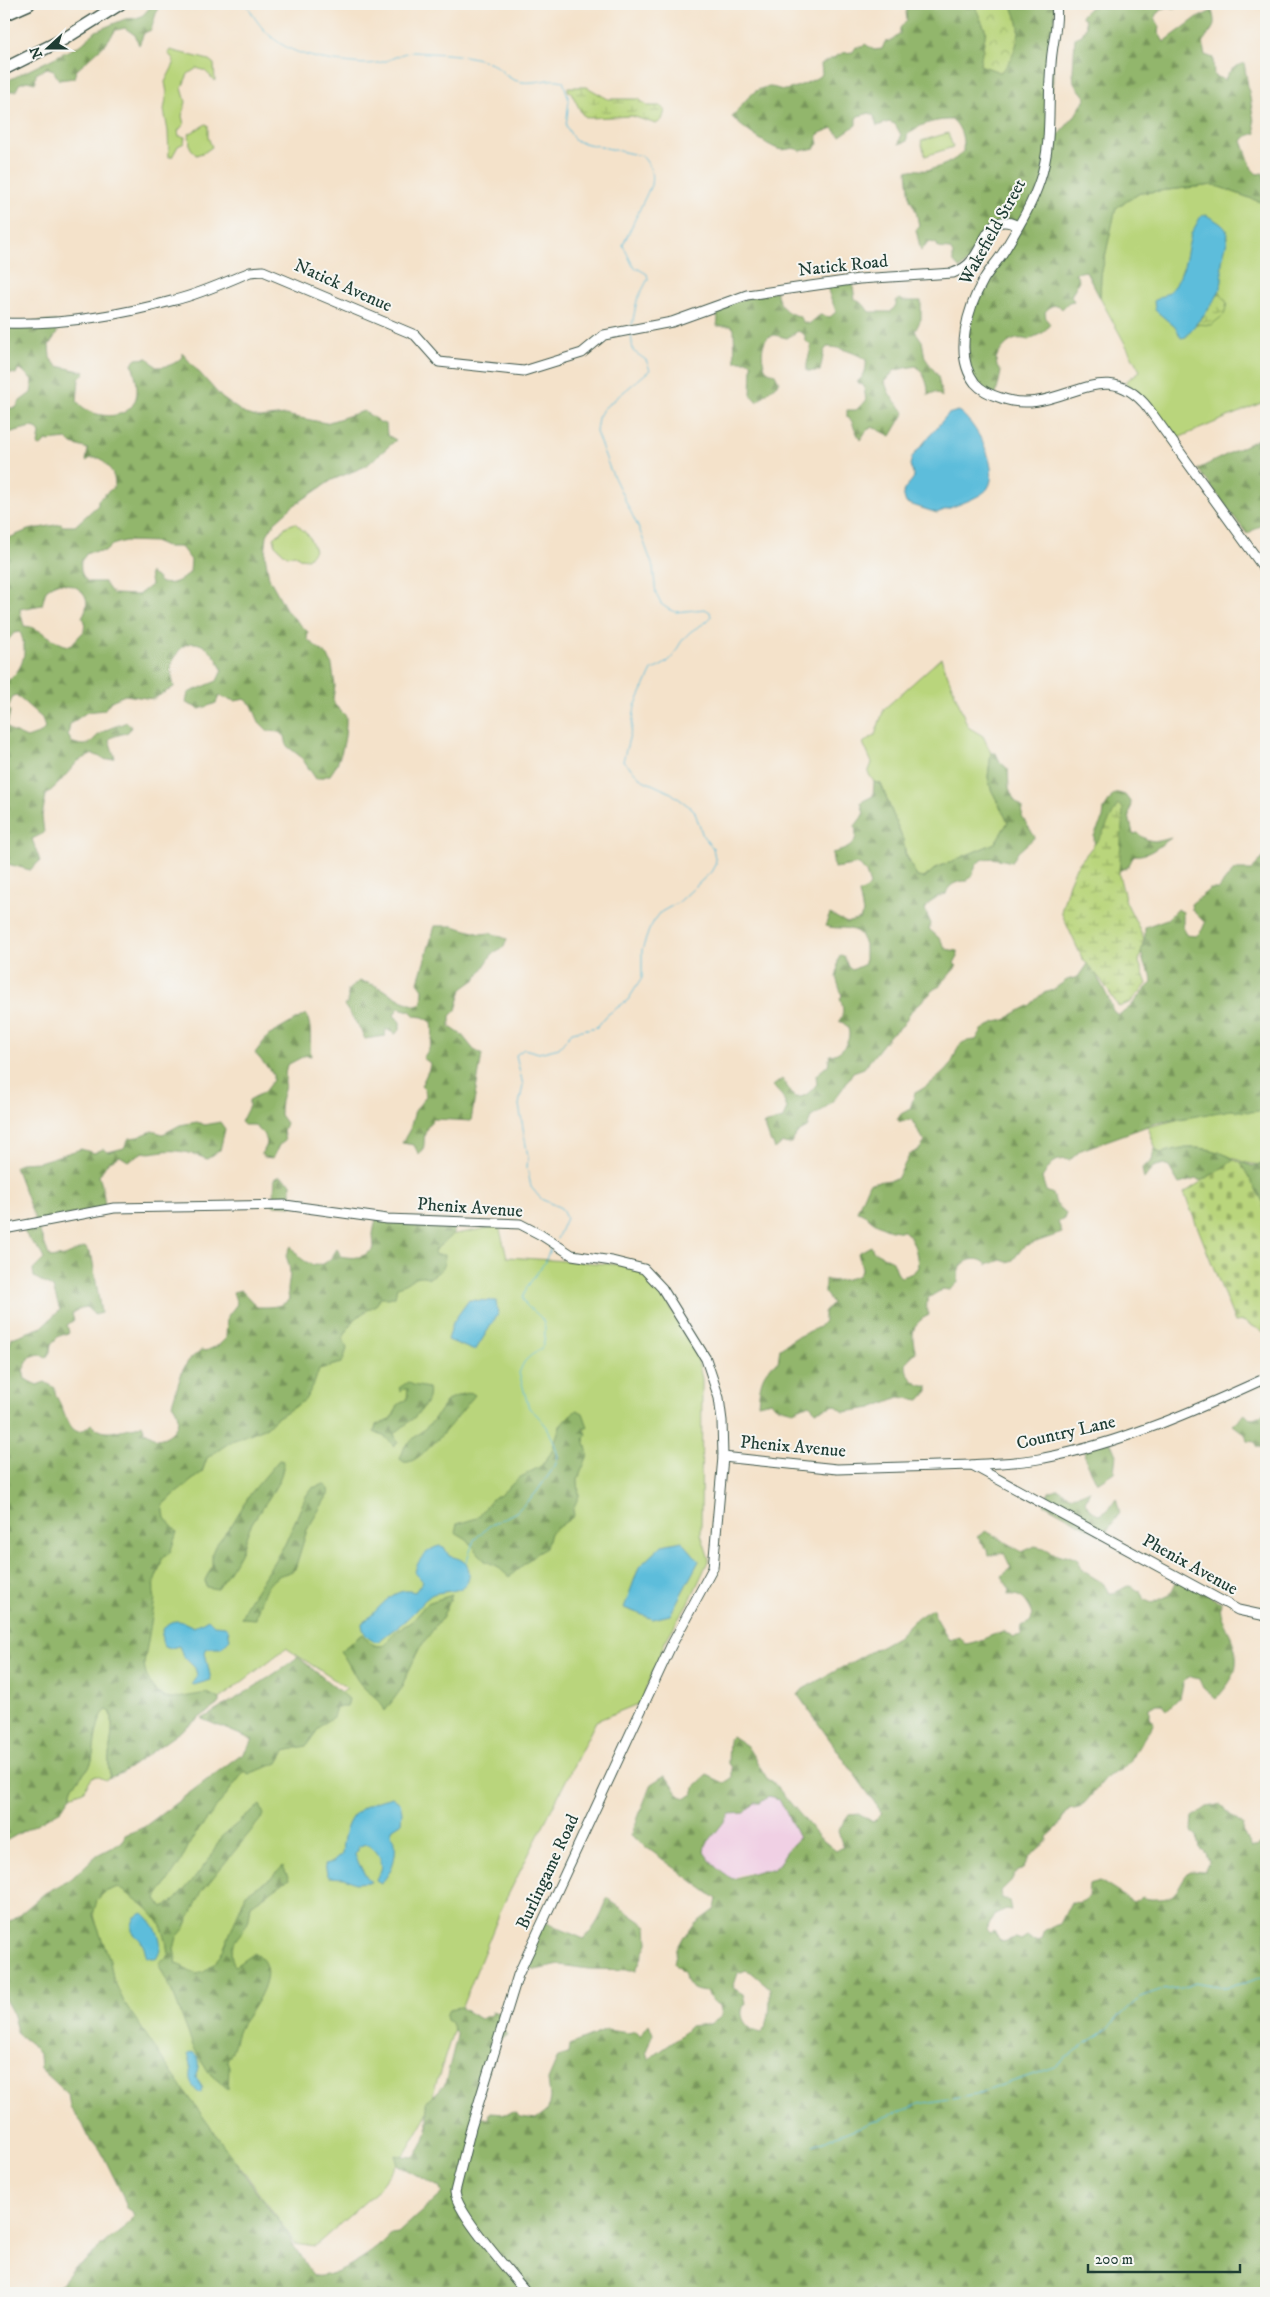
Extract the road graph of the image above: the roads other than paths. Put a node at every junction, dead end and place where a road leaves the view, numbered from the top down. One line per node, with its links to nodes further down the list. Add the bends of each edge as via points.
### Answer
1 (29, 4): 4 (highway)
2 (120, 4): 5 (highway, via 64,39)
3 (1056, 4): 6 (street, Wakefield Street, via 1057,26 1050,66 1048,147 1040,181)
4 (4, 15)
5 (4, 69)
6 (1018, 226): 8 (street, Natick Road, via 1002,222 993,226 984,236 974,259 953,273 859,279 754,294); 9 (street, Wakefield Street, via 1003,254 984,278 969,318 965,358 971,378 992,395 1018,402 1053,398 1102,384 1126,387 1148,408)
7 (4, 323): 8 (street, Natick Avenue, via 42,323 153,305 176,300 250,272 263,271 415,335 444,363 524,371 582,353 604,335)
8 (652, 327)
9 (1266, 571)
10 (4, 1229): 12 (street, Phenix Avenue, via 114,1208 285,1205 387,1218 511,1223 531,1229 576,1256 644,1269 662,1288 700,1348 712,1374 720,1406)
11 (1266, 1378): 13 (street, Country Lane, via 1187,1414 1137,1432 1046,1458)
12 (722, 1457): 13 (street, Phenix Avenue, via 837,1470); 15 (street, Burlingame Road, via 711,1576 670,1646 518,1975 457,2177 455,2192 459,2206)
13 (972, 1465): 14 (street, Phenix Avenue, via 1222,1601 1246,1612)
14 (1266, 1616)
15 (527, 2293)

